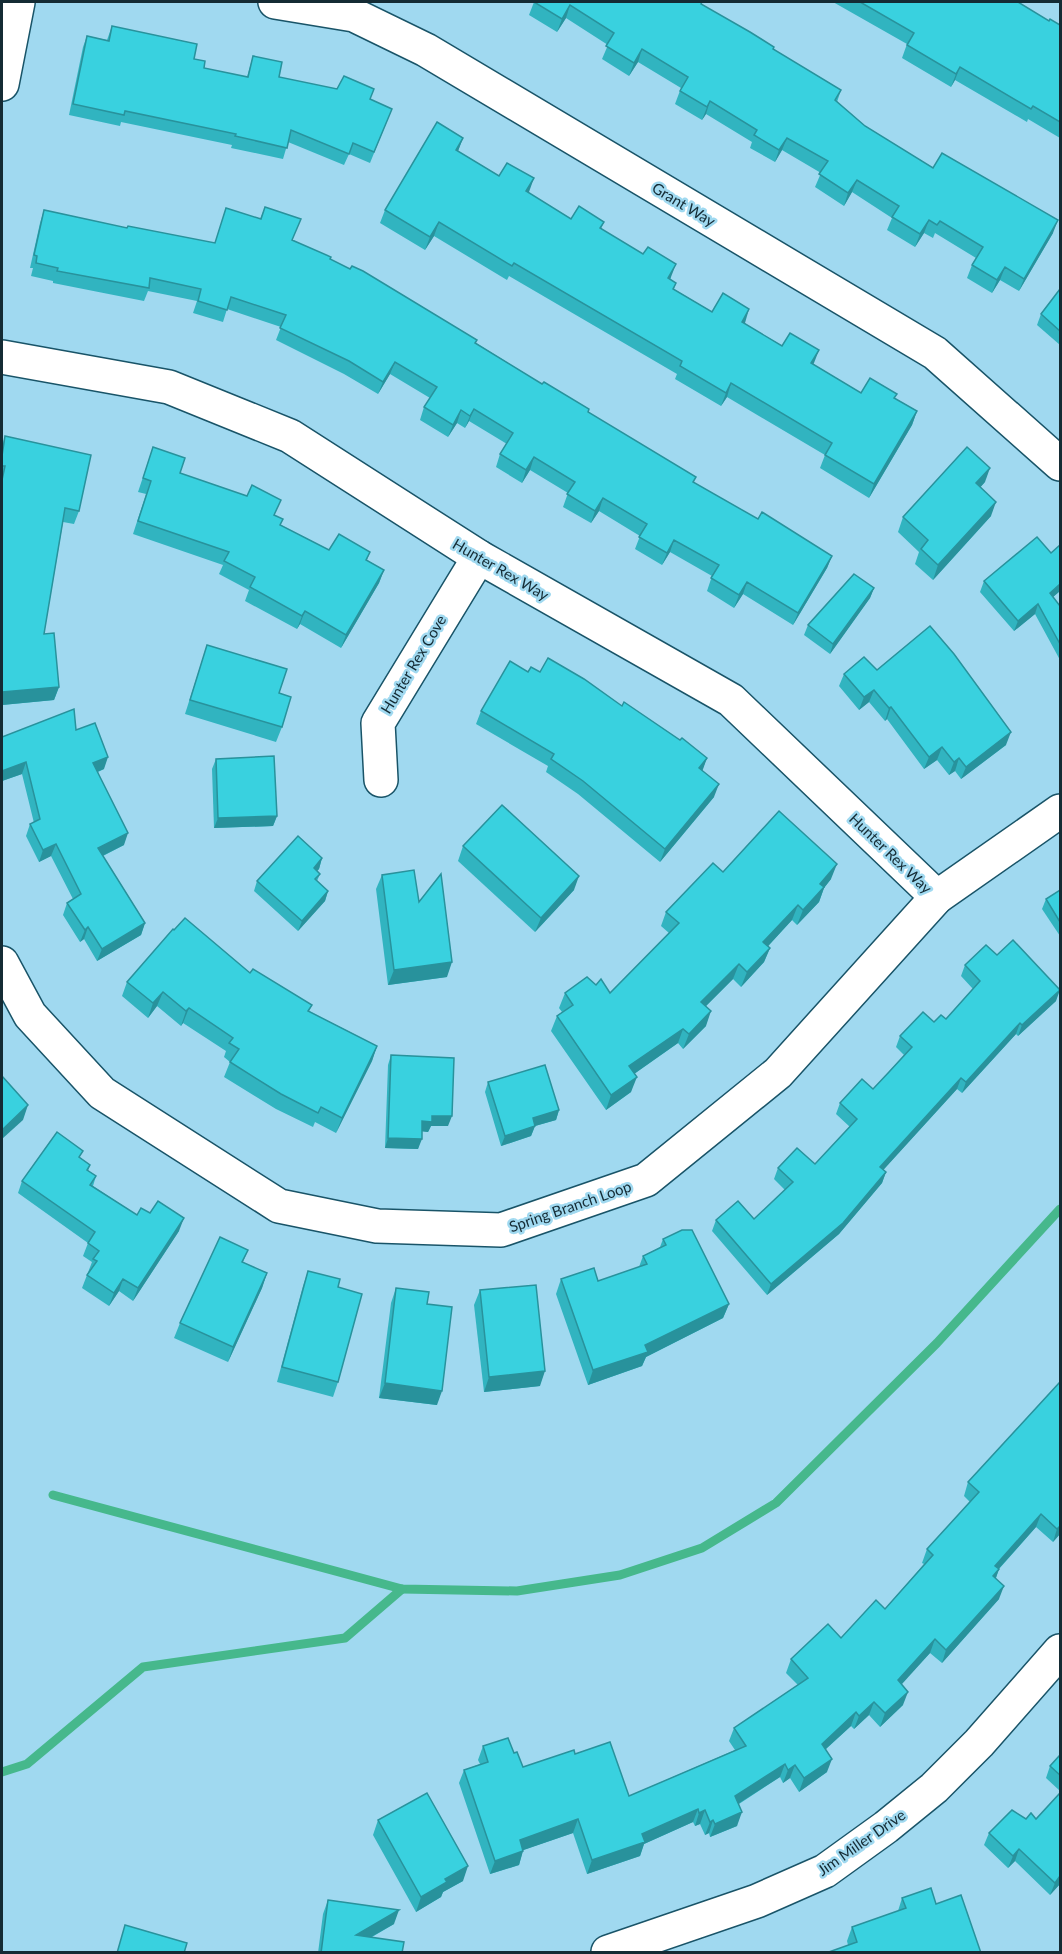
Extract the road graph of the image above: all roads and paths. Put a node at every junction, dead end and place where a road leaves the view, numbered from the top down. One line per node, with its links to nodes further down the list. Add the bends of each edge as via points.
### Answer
1 (18, 2): 3 (street)
2 (275, 2): 5 (street, Grant Way, via 354,15 426,50 934,353)
3 (2, 84)
4 (2, 357): 6 (street, Hunter Rex Way, via 169,387 290,436)
5 (1060, 464)
6 (479, 557): 7 (street, Hunter Rex Cove, via 378,723); 9 (street, Hunter Rex Way, via 731,700)
7 (381, 780)
8 (1060, 811): 9 (street, Spring Branch Loop)
9 (937, 897): 10 (street, Spring Branch Loop, via 778,1073 646,1180 501,1230 377,1226 279,1206 102,1094 30,1015)
10 (2, 963)
11 (1060, 1652): 12 (street, Jim Miller Drive, via 934,1788 825,1871 757,1901)
12 (608, 1953)

